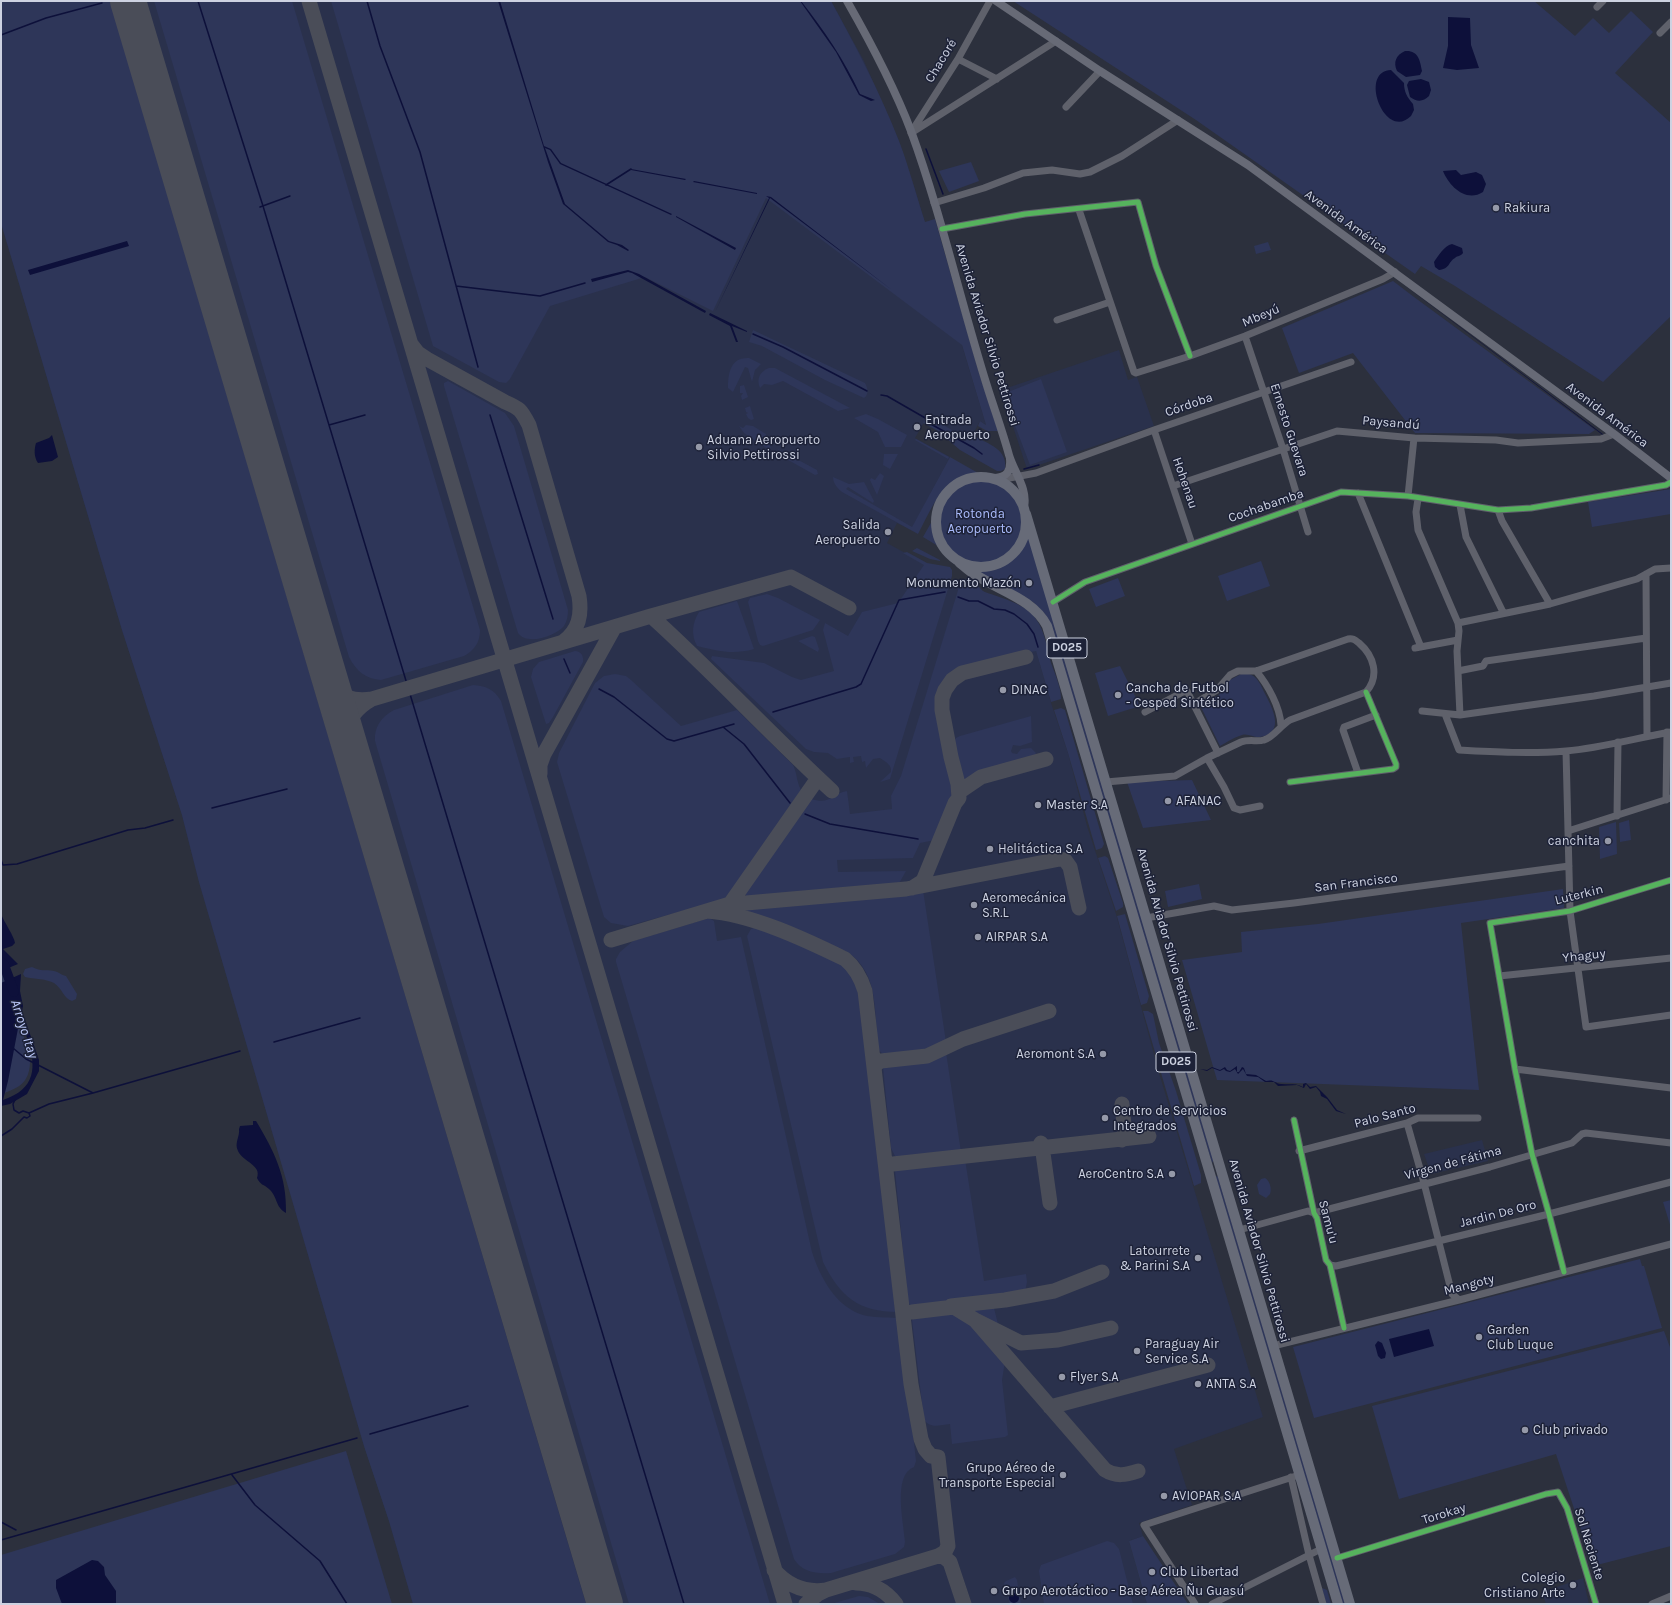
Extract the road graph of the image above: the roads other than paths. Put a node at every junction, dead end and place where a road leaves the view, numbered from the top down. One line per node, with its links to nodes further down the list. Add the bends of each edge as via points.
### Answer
1 (847, 1): 14 (main road, Avenida Aviador Silvio Pettirossi / D025, via 877,57)
2 (990, 1): 9 (street, Chacoré)
3 (996, 1): 8 (main road, Avenida América)
4 (1603, 1): 5 (street)
5 (1597, 7)
6 (1671, 22): 7 (street)
7 (1660, 33)
8 (1056, 41): 10 (main road, Avenida América); 11 (street)
9 (958, 59): 11 (street); 14 (street, Chacoré)
10 (1100, 71): 12 (street); 13 (main road, Avenida América)
11 (996, 79): 14 (street)
12 (1066, 107)
13 (1178, 120): 15 (street, via 1122,156 1090,172 1080,174 1052,170 1023,173); 18 (main road, Avenida América, via 1248,165)
14 (911, 133): 15 (main road, Avenida Aviador Silvio Pettirossi / D025)
15 (934, 203): 17 (main road, Avenida Aviador Silvio Pettirossi / D025)
16 (1079, 210): 17 (street, via 1025,214); 19 (street); 22 (street, via 1138,203 1156,266)
17 (942, 228): 29 (main road, Avenida Aviador Silvio Pettirossi / D025)
18 (1395, 272): 21 (street, Mbeyú); 26 (main road, Avenida América)
19 (1110, 302): 20 (street); 22 (street, Mbeyú, via 1134,372)
20 (1057, 320)
21 (1245, 336): 22 (street, Mbeyú); 24 (street, Ernesto Guevara)
22 (1190, 356)
23 (1351, 362): 24 (street, Córdoba)
24 (1264, 393): 25 (street, Córdoba); 28 (street, Ernesto Guevara)
25 (1154, 430): 30 (street, Córdoba); 35 (street, Hohenau)
26 (1614, 434): 27 (street, Paysandú, via 1601,439 1530,443); 32 (main road, Avenida América)
27 (1414, 438): 28 (street, Paysandú, via 1337,431); 38 (street)
28 (1283, 449): 35 (street, Paysandú); 41 (street, Ernesto Guevara)
29 (1010, 456): 31 (main road, Avenida Aviador Silvio Pettirossi / D025); 33 (main road, via 1008,472)
30 (1036, 473): 31 (street, Córdoba); 36 (street, via 1026,483)
31 (1019, 478): 33 (street, Córdoba); 36 (main road, Avenida Aviador Silvio Pettirossi / D025)
32 (1671, 478)
33 (997, 479): 43 (highway, D025, via 1020,498); 46 (highway, D025, via 983,476 962,481 952,486 939,503 936,518 937,534 947,552)
34 (1671, 482): 42 (street, Cochabamba, via 1666,485 1531,508)
35 (1173, 486): 45 (street, Hohenau)
36 (1023, 493): 43 (main road, Avenida Aviador Silvio Pettirossi / D025)
37 (1358, 493): 38 (street, Cochabamba); 41 (street, Cochabamba, via 1341,492); 54 (street, via 1418,647)
38 (1408, 496): 39 (street, Cochabamba)
39 (1418, 499): 40 (street, Cochabamba); 52 (street, via 1418,530)
40 (1460, 505): 42 (street, Cochabamba); 51 (street, via 1466,537)
41 (1301, 506): 44 (street, Ernesto Guevara); 45 (street, Cochabamba)
42 (1498, 510): 50 (street)
43 (1025, 511): 46 (highway, D025, via 1025,532 1021,543 1005,560 982,567); 49 (highway, Avenida Aviador Silvio Pettirossi / D025)
44 (1308, 532)
45 (1192, 544): 49 (street, Cochabamba, via 1085,582)
46 (959, 562): 97 (highway, Avenida Aviador Silvio Pettirossi / D025, via 975,575 1031,606 1047,626)
47 (1671, 568): 48 (street, via 1655,569)
48 (1646, 574): 50 (street, via 1637,579); 53 (street)
49 (1053, 602): 74 (highway, Avenida Aviador Silvio Pettirossi / D025)
50 (1550, 604): 51 (street)
51 (1504, 612): 52 (street)
52 (1458, 623): 54 (street)
53 (1646, 638): 56 (street, via 1486,661 1483,666); 58 (street)
54 (1458, 640): 56 (street)
55 (1256, 671): 59 (street, via 1351,638 1367,650 1374,671 1372,685); 60 (street, via 1244,670 1230,675 1217,690); 66 (street, via 1278,710)
56 (1458, 671): 65 (street)
57 (1671, 682): 58 (street)
58 (1646, 687): 65 (street); 68 (street)
59 (1366, 692): 64 (street); 66 (street, via 1290,720)
60 (1194, 704): 62 (street, via 1187,691); 71 (street)
61 (1422, 711): 63 (street)
62 (1145, 712)
63 (1445, 714): 65 (street); 70 (street, via 1459,750)
64 (1376, 715): 73 (street, via 1344,727 1343,730); 73 (street, via 1397,766 1393,769)
65 (1460, 715)
66 (1281, 726): 71 (street, via 1268,739 1245,740)
67 (1669, 732): 68 (street); 76 (street)
68 (1647, 736): 69 (street)
69 (1618, 742): 70 (street); 78 (street)
70 (1566, 751): 79 (street)
71 (1218, 753): 72 (street)
72 (1207, 758): 74 (street, via 1175,776); 77 (street, via 1234,808 1240,810)
73 (1358, 773): 75 (street)
74 (1106, 782): 83 (highway, Avenida Aviador Silvio Pettirossi / D025)
75 (1290, 782)
76 (1668, 799): 78 (street)
77 (1260, 806)
78 (1617, 816): 79 (street)
79 (1568, 831): 80 (street)
80 (1569, 866): 82 (street); 83 (street, San Francisco, via 1287,904 1232,910 1214,906)
81 (1671, 880): 82 (street, Luterkin)
82 (1570, 911): 85 (street); 86 (street, Luterkin, via 1490,923)
83 (1146, 918): 96 (highway, Avenida Aviador Silvio Pettirossi / D025)
84 (1671, 958): 85 (street, Yhaguy)
85 (1577, 969): 86 (street, Yhaguy); 87 (street, via 1586,1027)
86 (1499, 976): 88 (street)
87 (1671, 1015)
88 (1515, 1069): 89 (street); 95 (street)
89 (1671, 1088)
90 (1478, 1118): 92 (street, Palo Santo, via 1418,1118)
91 (1294, 1120): 94 (street, Samu'u)
92 (1407, 1123): 94 (street, Palo Santo); 99 (street)
93 (1671, 1143): 95 (street, Virgen de Fátima, via 1586,1133 1572,1143)
94 (1299, 1151): 100 (street, Samu'u)
95 (1532, 1154): 99 (street, Virgen de Fátima); 101 (street)
96 (1221, 1168): 97 (highway); 102 (highway, Avenida Aviador Silvio Pettirossi / D025)
97 (1208, 1172): 110 (highway, Avenida Aviador Silvio Pettirossi / D025)
98 (1671, 1182): 101 (street, Jardin De Oro)
99 (1424, 1183): 100 (street, Virgen de Fátima); 103 (street)
100 (1314, 1213): 102 (street, Virgen de Fátima, via 1308,1212); 105 (street, Samu'u, via 1326,1260)
101 (1550, 1214): 103 (street, Jardin De Oro); 106 (street)
102 (1239, 1230): 109 (highway, Avenida Aviador Silvio Pettirossi / D025)
103 (1439, 1241): 105 (street, Jardin De Oro, via 1336,1266); 107 (street, via 1452,1294)
104 (1671, 1244): 106 (street, Mangoty)
105 (1330, 1265): 108 (street, Samu'u)
106 (1564, 1272): 107 (street, Mangoty)
107 (1459, 1300): 108 (street, Mangoty)
108 (1344, 1328): 109 (street, Mangoty)
109 (1273, 1346): 114 (highway, Avenida Aviador Silvio Pettirossi / D025)
110 (1295, 1476): 112 (highway, Avenida Aviador Silvio Pettirossi / D025); 113 (street); 116 (street, via 1144,1526)
111 (1558, 1492): 114 (street, Torokay); 121 (street, Sol Naciente, via 1567,1508)
112 (1321, 1549): 113 (street); 119 (highway, Avenida Aviador Silvio Pettirossi / D025)
113 (1309, 1556): 117 (street); 118 (street)
114 (1337, 1558): 120 (highway, Avenida Aviador Silvio Pettirossi / D025)
115 (1671, 1596): 122 (street)
116 (1195, 1604)
117 (1212, 1604)
118 (1323, 1604)
119 (1338, 1604)
120 (1350, 1604)
121 (1596, 1604)
122 (1652, 1604)

